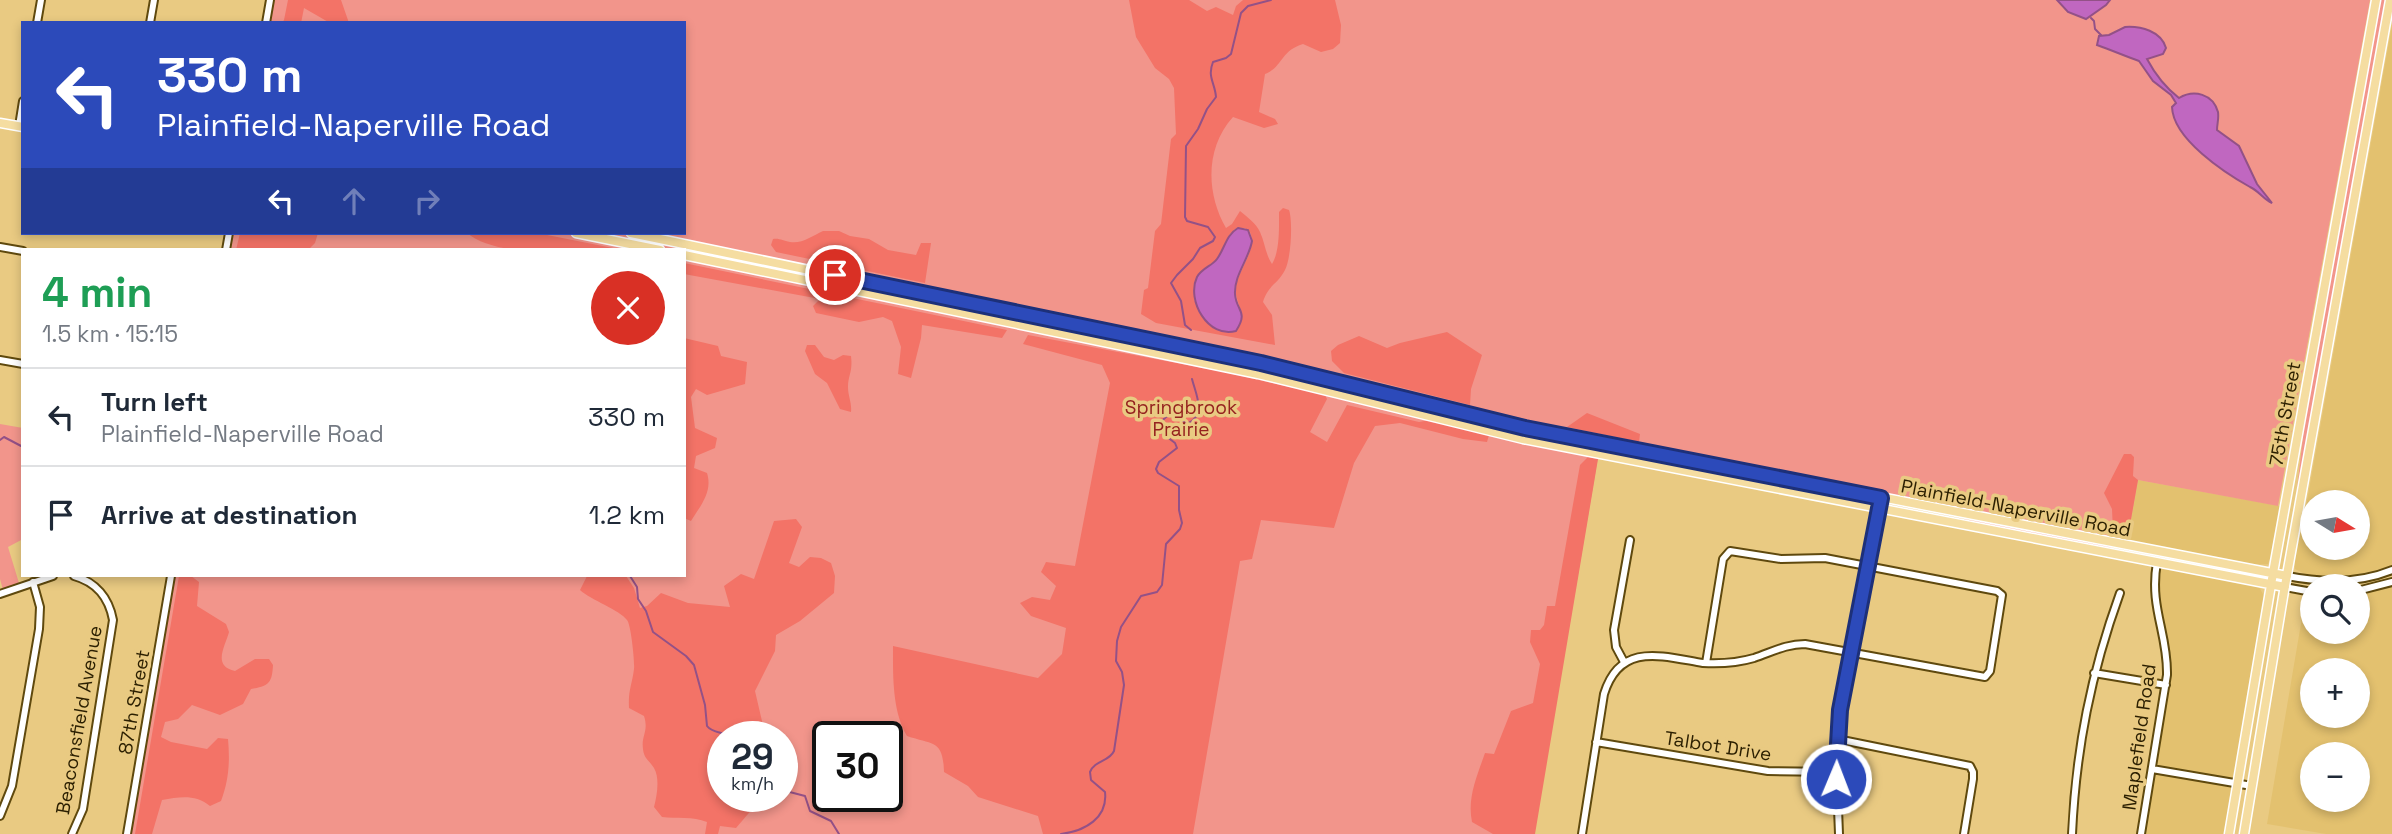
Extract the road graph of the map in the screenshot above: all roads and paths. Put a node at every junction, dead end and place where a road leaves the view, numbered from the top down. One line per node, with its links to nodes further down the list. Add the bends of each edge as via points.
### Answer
1 (41, 0): 6 (street)
2 (154, 0): 7 (street)
3 (270, 0): 8 (street)
4 (2376, 0): 25 (main road, 75th Street)
5 (2390, 0): 26 (main road, 75th Street)
6 (37, 21)
7 (150, 21)
8 (266, 21)
9 (0, 123): 10 (main road)
10 (21, 127)
11 (586, 235): 14 (main road)
12 (641, 235): 19 (main road, Plainfield-Naperville Road, via 1261,363 1525,428)
13 (0, 247): 15 (street)
14 (650, 248)
15 (21, 251)
16 (686, 255): 20 (main road, Plainfield-Naperville Road, via 1246,372 1523,439)
17 (0, 360): 18 (street)
18 (21, 364)
19 (1881, 498): 20 (street); 25 (main road, Plainfield-Naperville Road)
20 (1879, 509): 22 (main road, Plainfield-Naperville Road); 23 (street)
21 (1630, 540): 39 (street, via 1614,637)
22 (2157, 562): 32 (main road, Plainfield-Naperville Road); 42 (street, Maplefield Road, via 2154,600 2167,658)
23 (1867, 566): 38 (street); 38 (street, via 2000,592 1991,670 1982,677); 40 (street, via 1825,558 1781,559 1727,552)
24 (2392, 570): 26 (street, via 2348,581)
25 (2273, 573): 26 (main road, Plainfield-Naperville Road); 32 (main road, 75th Street)
26 (2287, 576): 33 (main road, 75th Street)
27 (50, 577): 30 (street)
28 (86, 577): 50 (street, Beaconsfield Avenue, via 106,598 113,628 83,809)
29 (171, 577): 51 (street, 87th Street)
30 (33, 582): 37 (street); 49 (street, via 40,607 39,629 12,786)
31 (2392, 582): 34 (street)
32 (2271, 584): 33 (main road, Plainfield-Naperville Road); 47 (main road, 75th Street)
33 (2285, 587): 35 (street); 48 (main road, 75th Street)
34 (2370, 588)
35 (2300, 590)
36 (2120, 593): 41 (street)
37 (0, 594)
38 (1850, 652): 40 (street, via 1797,644 1742,661); 43 (street)
39 (1624, 662): 40 (street, via 1649,655); 44 (street, via 1607,684)
40 (1706, 663)
41 (2094, 673): 42 (street); 55 (street, via 2076,770)
42 (2166, 685): 45 (street, Maplefield Road)
43 (1837, 739): 46 (street); 54 (street, via 1970,766 1973,779)
44 (1596, 742): 46 (street, Talbot Drive, via 1768,771); 52 (street)
45 (2152, 769): 47 (street); 56 (street, Maplefield Road)
46 (1836, 772): 53 (street)
47 (2238, 784): 48 (street); 57 (main road, 75th Street)
48 (2252, 786): 58 (main road, 75th Street)
49 (0, 816)
50 (72, 834)
51 (127, 834)
52 (1581, 834)
53 (1839, 834)
54 (1964, 834)
55 (2072, 834)
56 (2141, 834)
57 (2229, 834)
58 (2244, 834)

